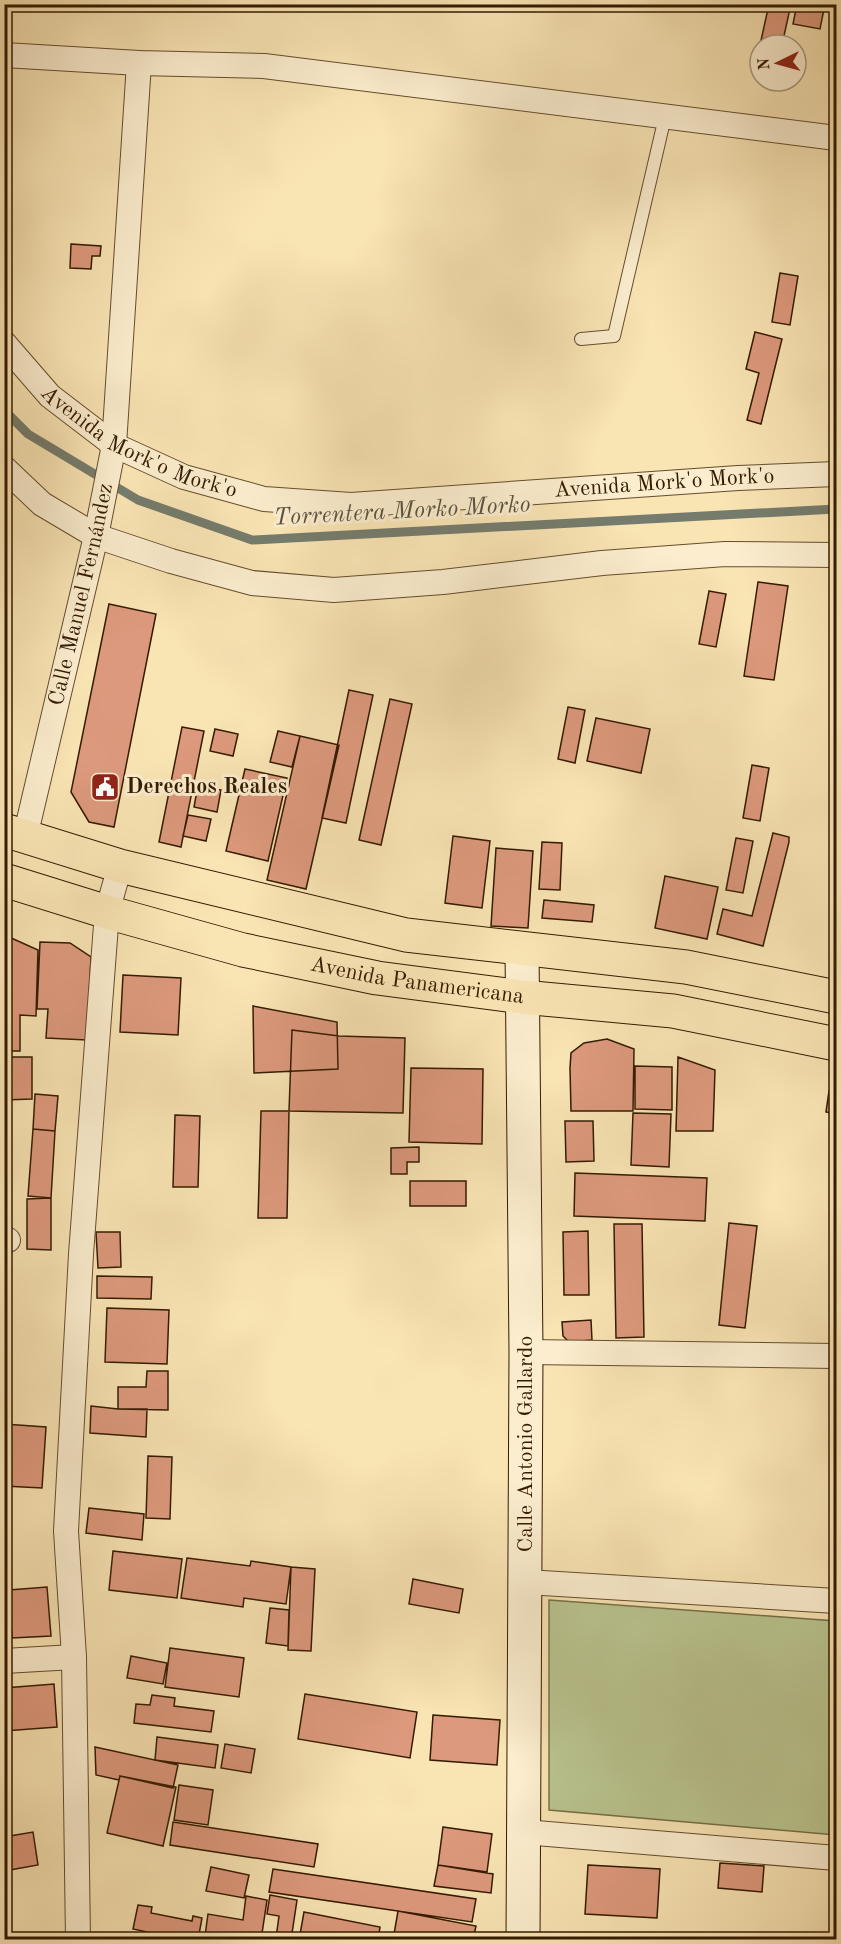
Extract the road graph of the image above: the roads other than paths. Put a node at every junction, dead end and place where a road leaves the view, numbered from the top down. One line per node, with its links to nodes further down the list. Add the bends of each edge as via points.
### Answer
1 (4, 55): 2 (street)
2 (139, 63): 3 (street, via 264,66); 7 (street, Calle Manuel Fernández)
3 (665, 117): 4 (street); 5 (lane, via 614,336)
4 (837, 138)
5 (581, 339)
6 (4, 343): 7 (street, Avenida Mork'o Mork'o, via 50,396)
7 (114, 445): 9 (street, Avenida Mork'o Mork'o, via 184,477 264,500 351,505); 10 (street, Calle Manuel Fernández)
8 (4, 468): 10 (street, via 42,504)
9 (837, 474)
10 (96, 536): 11 (street, via 252,583 334,590 725,554); 12 (street, Calle Manuel Fernández)
11 (837, 555)
12 (15, 833): 13 (main road, Avenida Panamericana)
13 (120, 866): 15 (street); 16 (main road, Avenida Panamericana, via 406,935)
14 (4, 880): 15 (main road, Avenida Panamericana)
15 (107, 912): 17 (main road, Avenida Panamericana, via 243,950 366,976); 24 (street, via 81,1254 66,1531)
16 (522, 949): 17 (main road, Calle Antonio Gallardo); 18 (main road, Avenida Panamericana, via 686,967)
17 (522, 997): 19 (main road, Avenida Panamericana, via 673,1011); 20 (main road, Calle Antonio Gallardo)
18 (837, 997)
19 (837, 1044)
20 (526, 1352): 21 (street); 22 (main road, Calle Antonio Gallardo)
21 (837, 1356)
22 (526, 1582): 23 (street); 26 (main road, Calle Antonio Gallardo)
23 (837, 1601)
24 (74, 1657): 25 (street); 28 (street)
25 (4, 1661)
26 (524, 1832): 27 (street); 29 (main road, Calle Antonio Gallardo)
27 (837, 1858)
28 (78, 1940)
29 (523, 1940)

